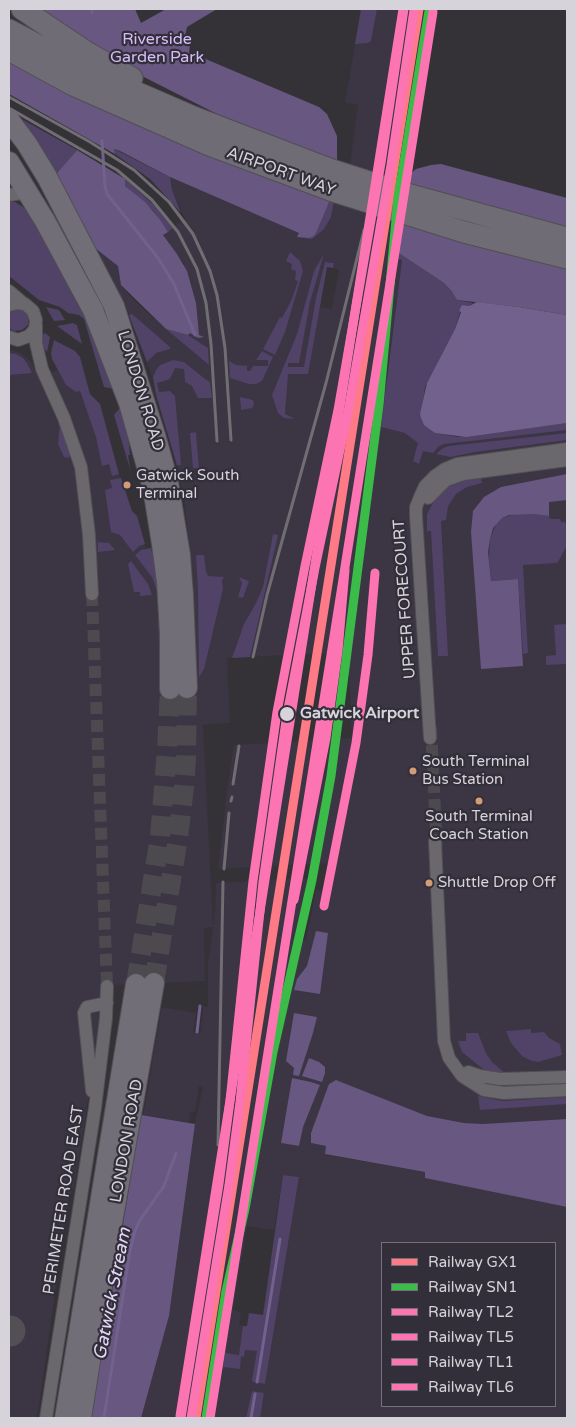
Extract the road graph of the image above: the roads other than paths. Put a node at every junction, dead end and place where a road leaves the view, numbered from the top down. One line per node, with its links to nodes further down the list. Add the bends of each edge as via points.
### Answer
1 (22, 9): 4 (highway, via 88,53 150,87)
2 (9, 30): 4 (highway, AIRPORT WAY, via 94,74)
3 (9, 50): 8 (highway, AIRPORT WAY, via 72,84 209,146)
4 (190, 116): 8 (highway, AIRPORT WAY)
5 (9, 120): 7 (main road, LONDON ROAD)
6 (11, 170): 7 (street, via 28,170); 9 (main road, LONDON ROAD)
7 (47, 177): 9 (main road, LONDON ROAD, via 114,306 165,473 182,578 178,688 153,488 129,404 92,310)
8 (331, 180): 10 (highway, AIRPORT WAY)
9 (18, 194)
10 (398, 202): 11 (highway, AIRPORT WAY); 12 (highway, AIRPORT WAY, via 464,232)
11 (567, 238)
12 (567, 258)
13 (9, 291): 14 (street)
14 (23, 303): 15 (street); 16 (street, via 36,315)
15 (9, 305)
16 (36, 325): 17 (street, via 29,336); 18 (street)
17 (12, 338): 18 (street, via 22,344)
18 (42, 369): 22 (street, via 81,467 90,539)
19 (567, 449): 23 (street, UPPER FORECOURT, via 467,462 445,468 426,486 418,502 416,512)
20 (567, 460): 21 (street, via 453,477 440,484)
21 (428, 498)
22 (92, 594)
23 (430, 738)
24 (435, 841): 29 (street, via 446,1052 462,1076 480,1088 496,1092)
25 (107, 986): 26 (street, PERIMETER ROAD EAST)
26 (107, 1003): 30 (street, PERIMETER ROAD EAST); 30 (street, via 89,1006 84,1013)
27 (468, 1072): 28 (street, via 492,1079)
28 (567, 1077)
29 (567, 1090)
30 (95, 1108): 31 (street, PERIMETER ROAD EAST)
31 (46, 1418)
32 (65, 1418): 33 (main road, LONDON ROAD, via 145,984)
33 (81, 1418)

